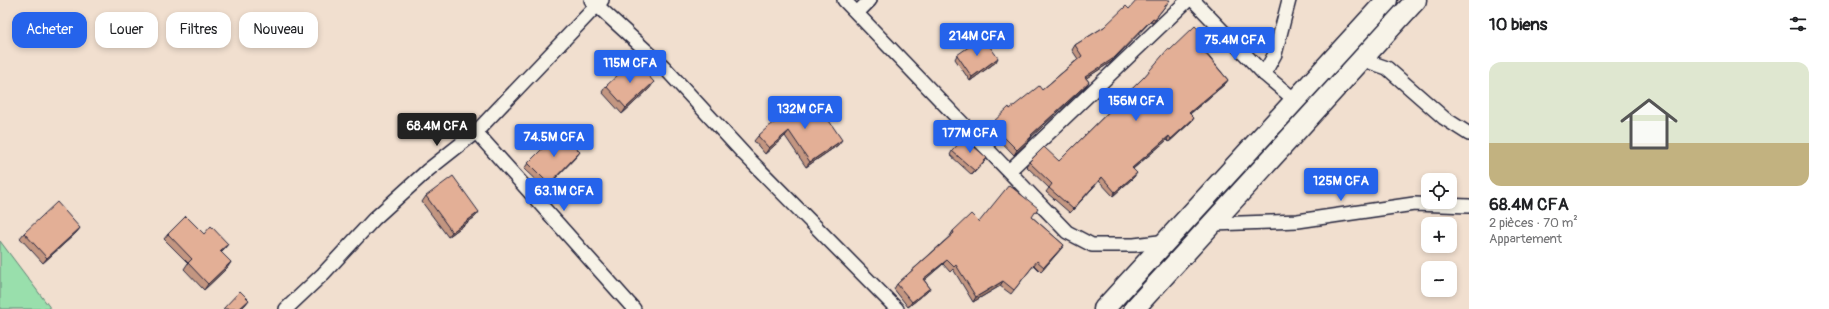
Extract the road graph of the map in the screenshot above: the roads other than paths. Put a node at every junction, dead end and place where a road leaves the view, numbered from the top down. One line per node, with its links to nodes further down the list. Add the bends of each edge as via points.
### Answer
1 (844, 0): 9 (street)
2 (870, 0): 9 (street)
3 (1188, 0): 15 (street)
4 (1193, 0): 11 (street)
5 (1289, 0): 11 (street, via 1275,54)
6 (1416, 0): 10 (main road)
7 (596, 2): 13 (street); 21 (street, via 663,66 745,155)
8 (1382, 3): 12 (main road)
9 (857, 13): 15 (street)
10 (1362, 59): 14 (street, via 1387,68 1444,118); 17 (main road)
11 (1264, 74): 12 (street)
12 (1296, 101): 18 (main road)
13 (476, 132): 19 (street, via 428,170 374,219); 20 (street)
14 (1469, 134)
15 (1009, 171): 18 (street, via 1067,232 1092,245 1134,245)
16 (1469, 206): 17 (street, via 1414,204 1298,221)
17 (1213, 224): 23 (main road)
18 (1167, 241): 22 (main road)
19 (286, 309)
20 (634, 309)
21 (897, 309)
22 (1104, 309)
23 (1134, 309)

